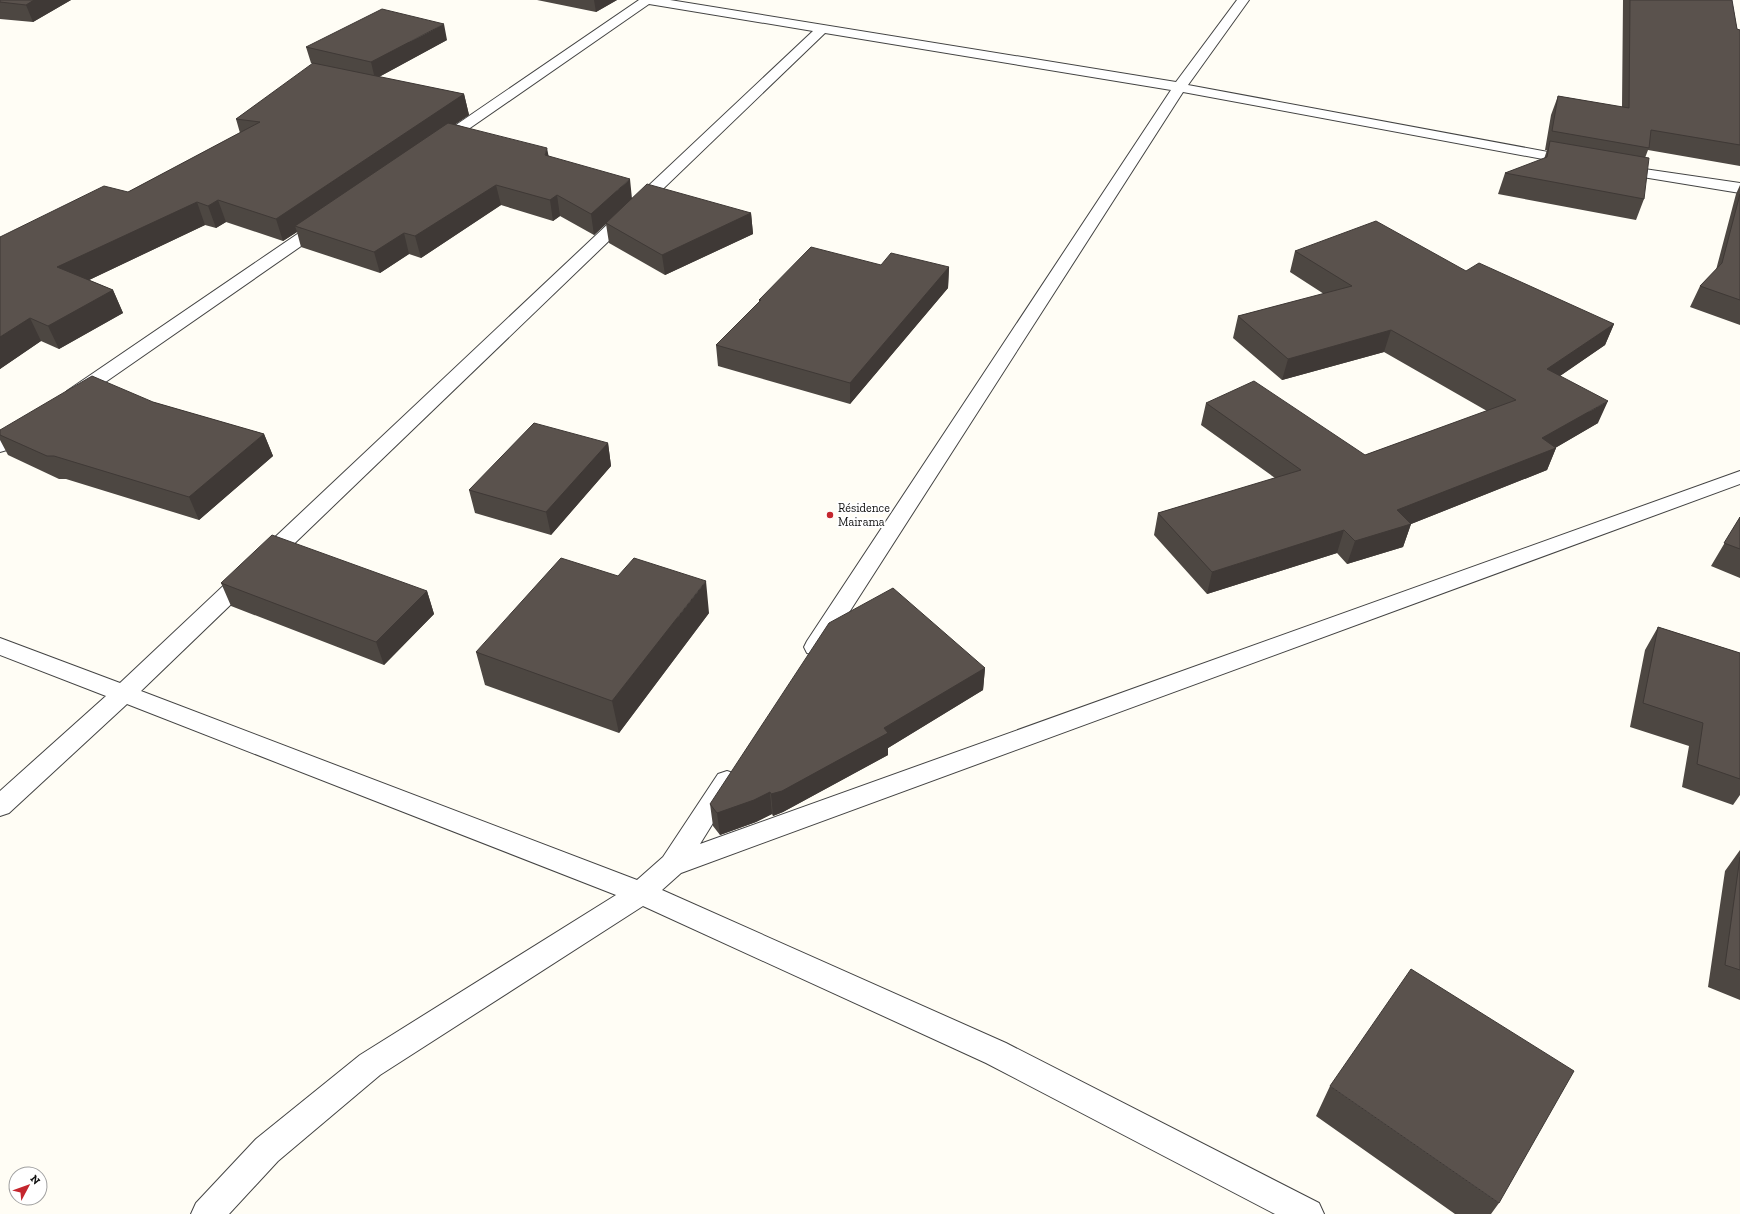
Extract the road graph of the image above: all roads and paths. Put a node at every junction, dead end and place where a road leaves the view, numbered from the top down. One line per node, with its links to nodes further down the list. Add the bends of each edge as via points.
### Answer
1 (648, 0): 3 (street); 5 (street)
2 (1243, 0): 4 (street)
3 (822, 29): 4 (street); 16 (street)
4 (1180, 87): 6 (street); 15 (street)
5 (425, 153)
6 (1587, 163)
7 (1603, 166): 8 (street)
8 (1740, 188)
9 (334, 216): 10 (street)
10 (59, 406)
11 (39, 419): 12 (street)
12 (0, 446)
13 (1740, 477): 19 (street)
14 (0, 646): 16 (street)
15 (807, 659)
16 (124, 693): 18 (street); 20 (street)
17 (737, 766): 19 (street)
18 (0, 806)
19 (672, 866): 20 (street)
20 (641, 893): 21 (street, via 370,1064 268,1150); 22 (street, via 996,1053)
21 (208, 1214)
22 (1308, 1214)

